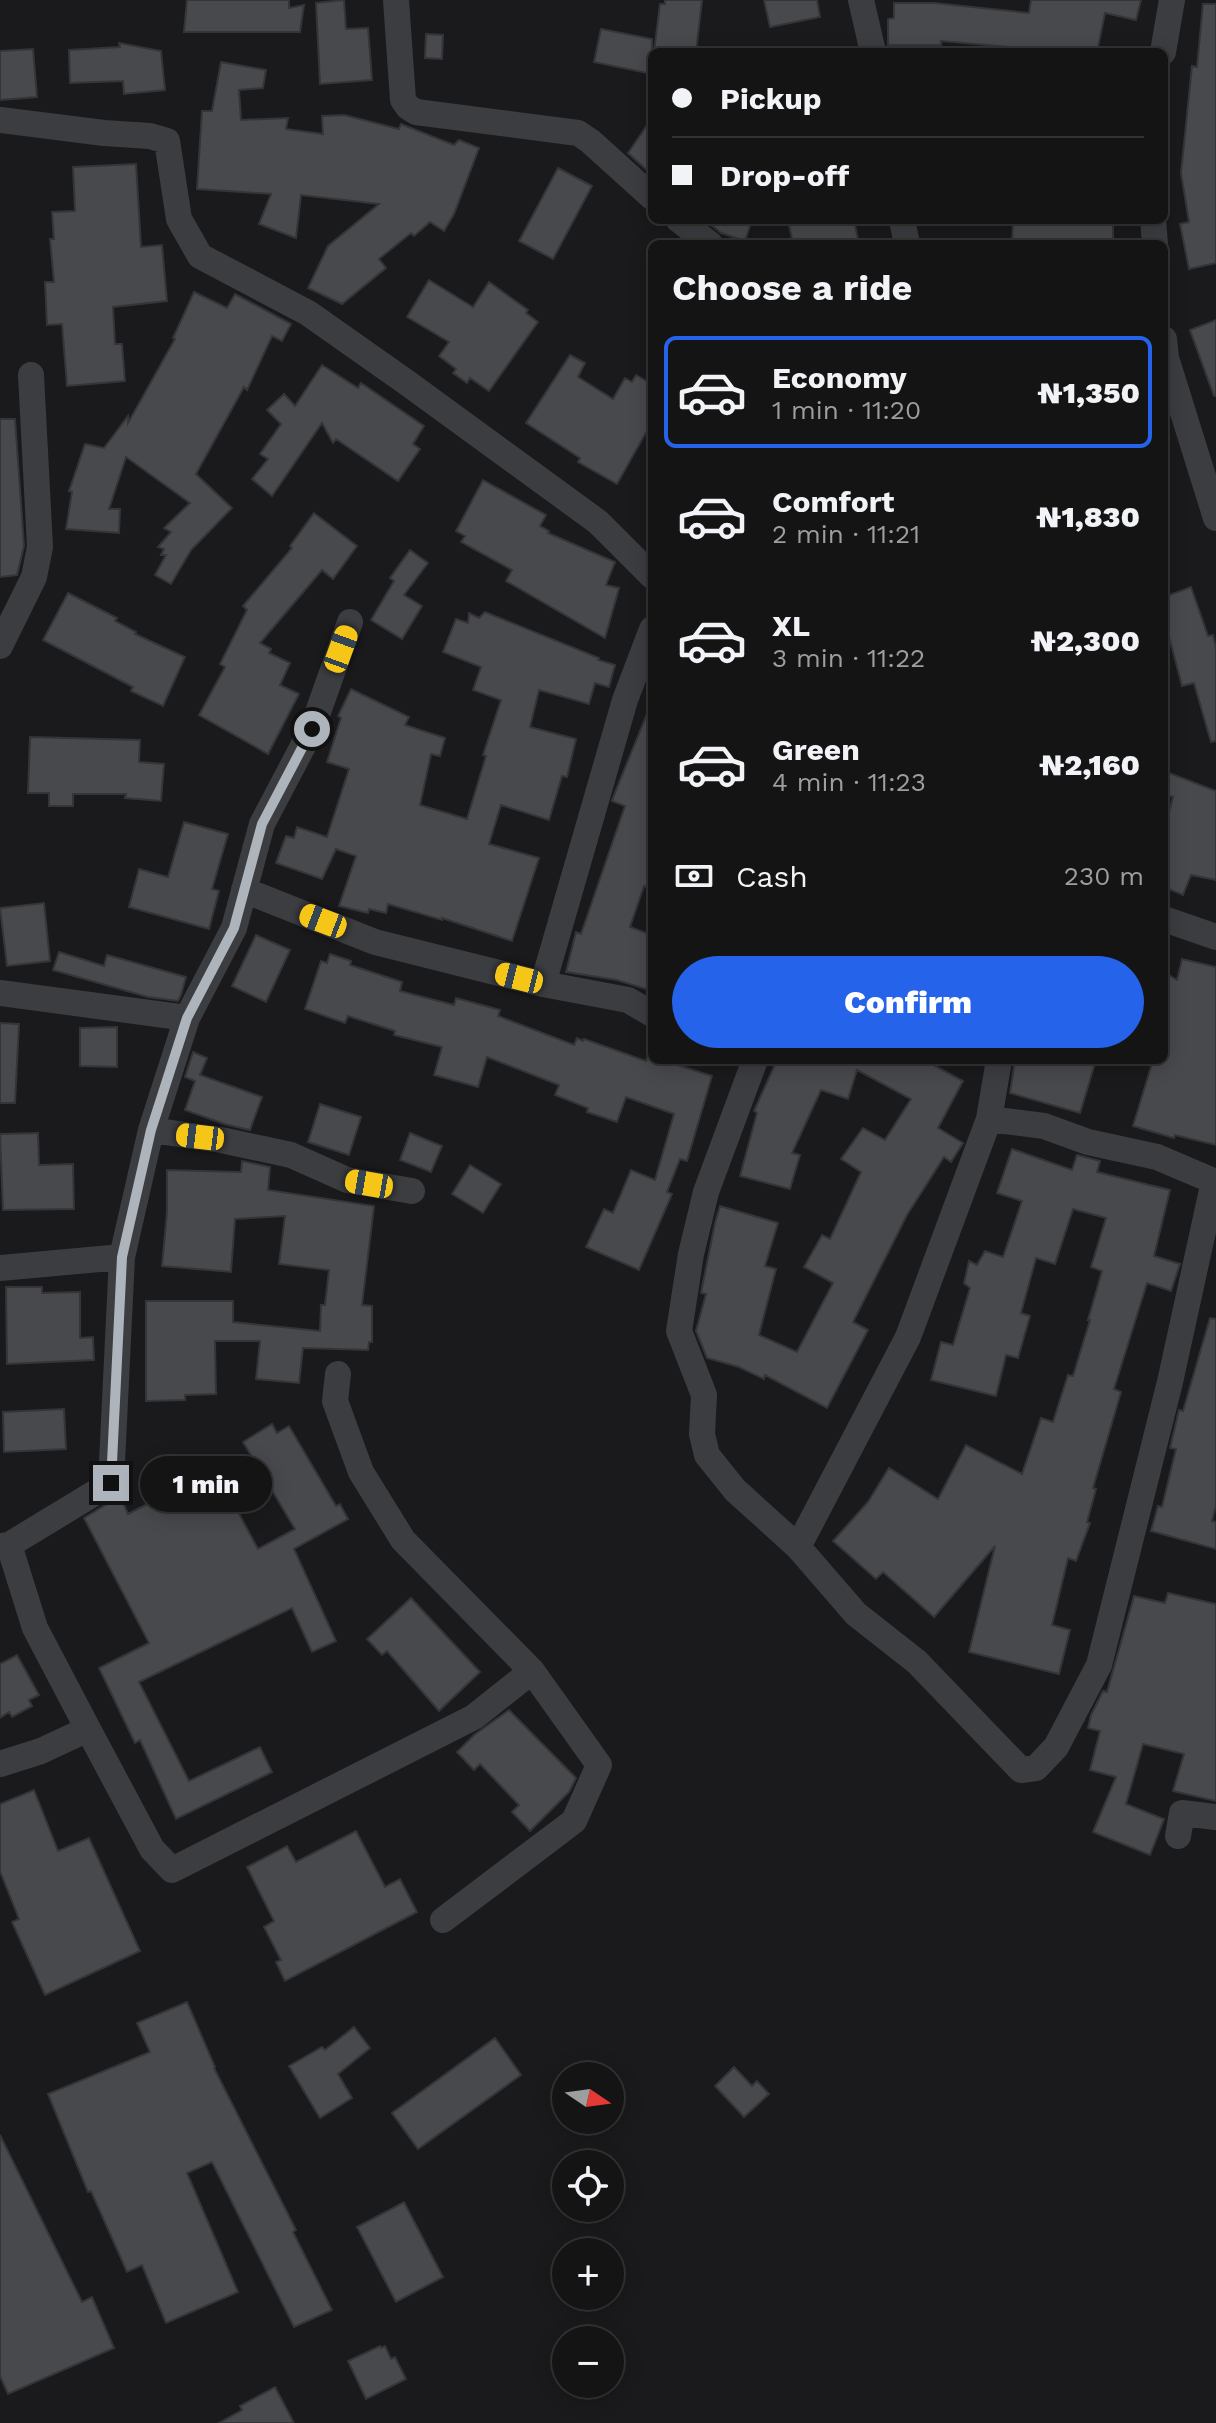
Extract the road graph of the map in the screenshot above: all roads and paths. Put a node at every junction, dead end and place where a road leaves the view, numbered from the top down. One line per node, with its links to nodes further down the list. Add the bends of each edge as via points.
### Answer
1 (396, 0): 7 (street, via 403,100 408,107 578,133)
2 (861, 0): 4 (street)
3 (1172, 0): 5 (street)
4 (872, 48)
5 (1164, 48)
6 (0, 120): 13 (street, via 167,141 179,219 200,256 308,313 406,382 598,522)
7 (648, 193)
8 (684, 224): 9 (street)
9 (705, 240)
10 (1168, 364): 12 (street)
11 (31, 375): 16 (street, via 40,547 34,577)
12 (1216, 518)
13 (648, 572)
14 (350, 622): 17 (street, via 312,729 262,824)
15 (648, 640): 20 (street, via 625,700)
16 (0, 646)
17 (244, 890): 20 (street, via 375,942); 23 (street, via 234,928)
18 (1168, 920): 19 (street)
19 (1216, 937)
20 (543, 984): 22 (street, via 628,1000)
21 (0, 993): 23 (street)
22 (648, 1012)
23 (187, 1018): 27 (street)
24 (750, 1064): 34 (street, via 706,1192 679,1331 704,1395 707,1455 735,1490)
25 (998, 1064): 26 (street)
26 (989, 1119): 28 (street, via 1044,1126 1157,1157); 34 (street, via 908,1337)
27 (151, 1130): 29 (street, via 291,1155 347,1180); 30 (street)
28 (1215, 1181): 34 (street, via 1099,1665 1056,1747 1036,1768 1021,1770 917,1662 856,1614)
29 (412, 1191)
30 (122, 1257): 31 (street); 33 (street, via 111,1483)
31 (0, 1268)
32 (338, 1374): 35 (street, via 335,1401 361,1472 403,1540)
33 (4, 1545): 36 (street, via 35,1628)
34 (798, 1547)
35 (532, 1671): 36 (street, via 474,1717 172,1870 152,1849); 40 (street, via 599,1765 574,1821)
36 (88, 1729): 37 (street)
37 (0, 1764)
38 (1216, 1817): 39 (street, via 1182,1813)
39 (1178, 1836)
40 (443, 1920)

